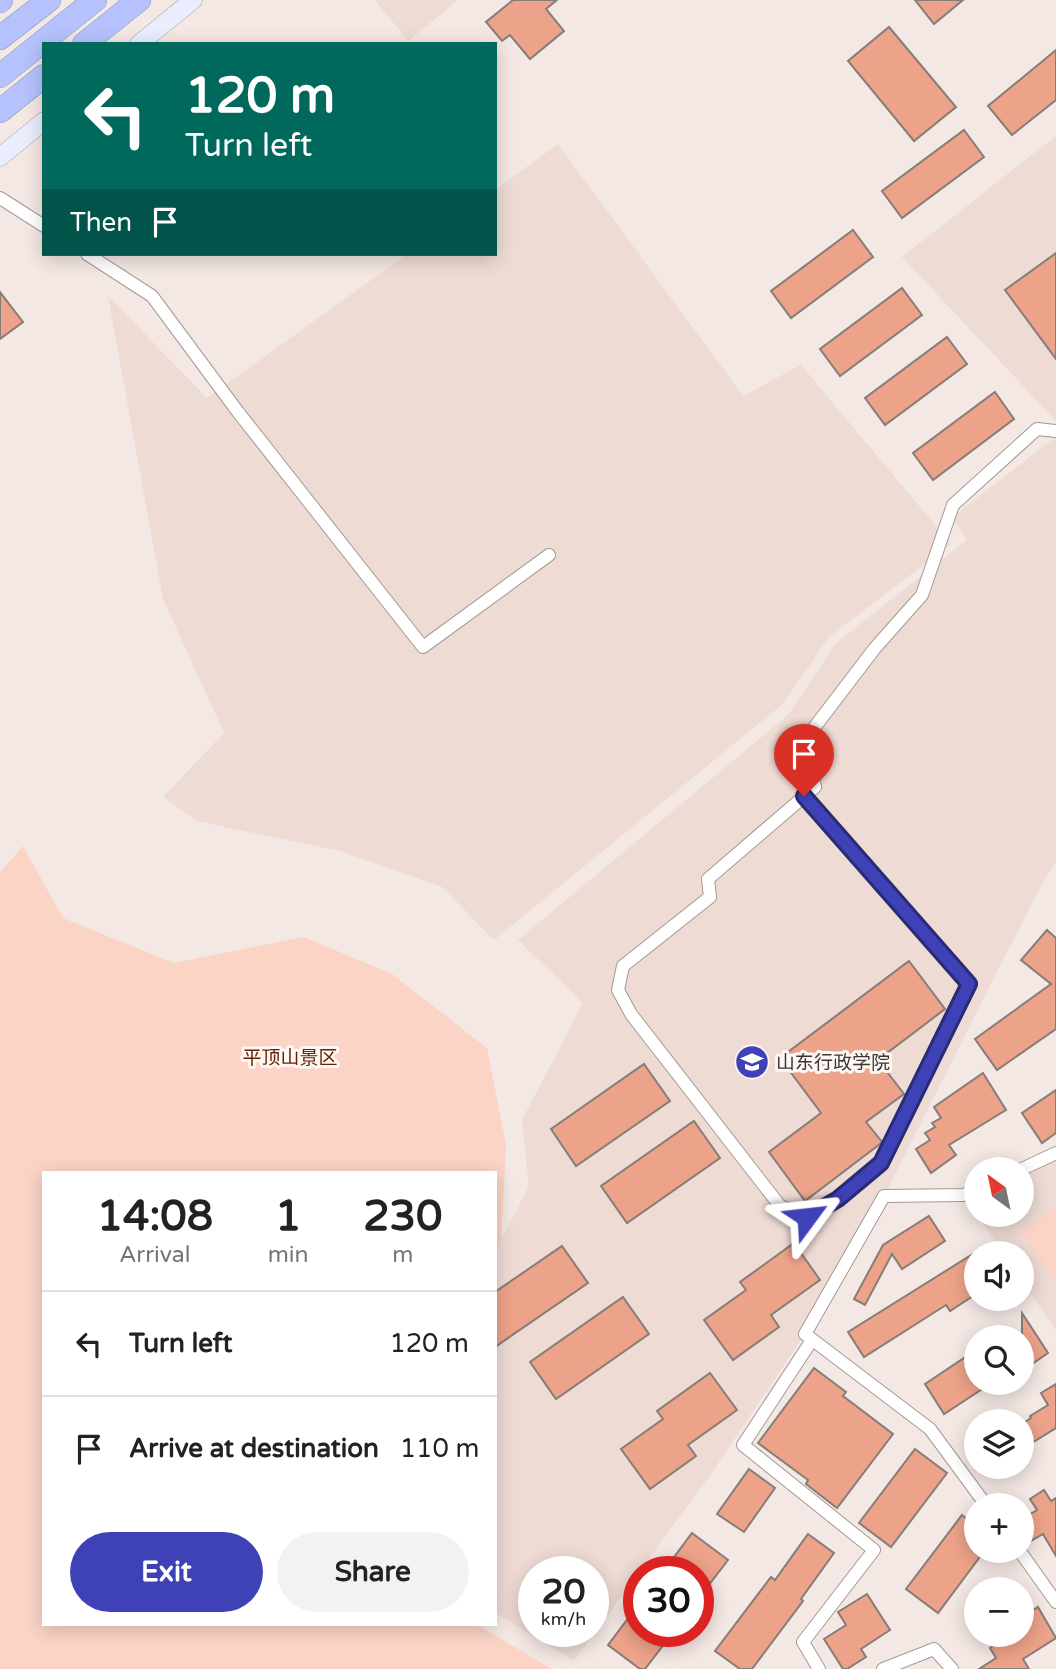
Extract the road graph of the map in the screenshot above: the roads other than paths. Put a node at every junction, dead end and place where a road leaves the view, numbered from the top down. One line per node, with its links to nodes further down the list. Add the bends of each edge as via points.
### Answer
1 (49, 0): 5 (highway)
2 (95, 0): 7 (highway)
3 (139, 0): 8 (highway)
4 (193, 0): 9 (main road)
5 (0, 38)
6 (42, 42): 10 (highway)
7 (42, 42)
8 (86, 42)
9 (141, 42)
10 (0, 76)
11 (42, 78): 12 (highway)
12 (0, 111)
13 (42, 123): 14 (main road)
14 (0, 157)
15 (0, 198): 16 (street)
16 (42, 225)
17 (90, 256): 19 (street, via 152,296 423,647)
18 (1056, 431): 20 (street, via 1037,429 953,505 922,594 804,741 815,788)
19 (549, 555)
20 (804, 796): 20 (street, via 709,879 710,897 623,966 618,990 631,1014 780,1206 807,1217 838,1199 881,1163 969,984)
21 (1056, 1153): 22 (street)
22 (1034, 1163)
23 (964, 1195): 24 (street, via 884,1196 805,1334)
24 (812, 1340): 25 (street, via 930,1429); 28 (street, via 743,1445 874,1550 803,1642)
25 (977, 1493)
26 (1028, 1563): 27 (street)
27 (1056, 1602)
28 (819, 1669)
29 (883, 1669): 30 (street, via 934,1649)
30 (952, 1669)

